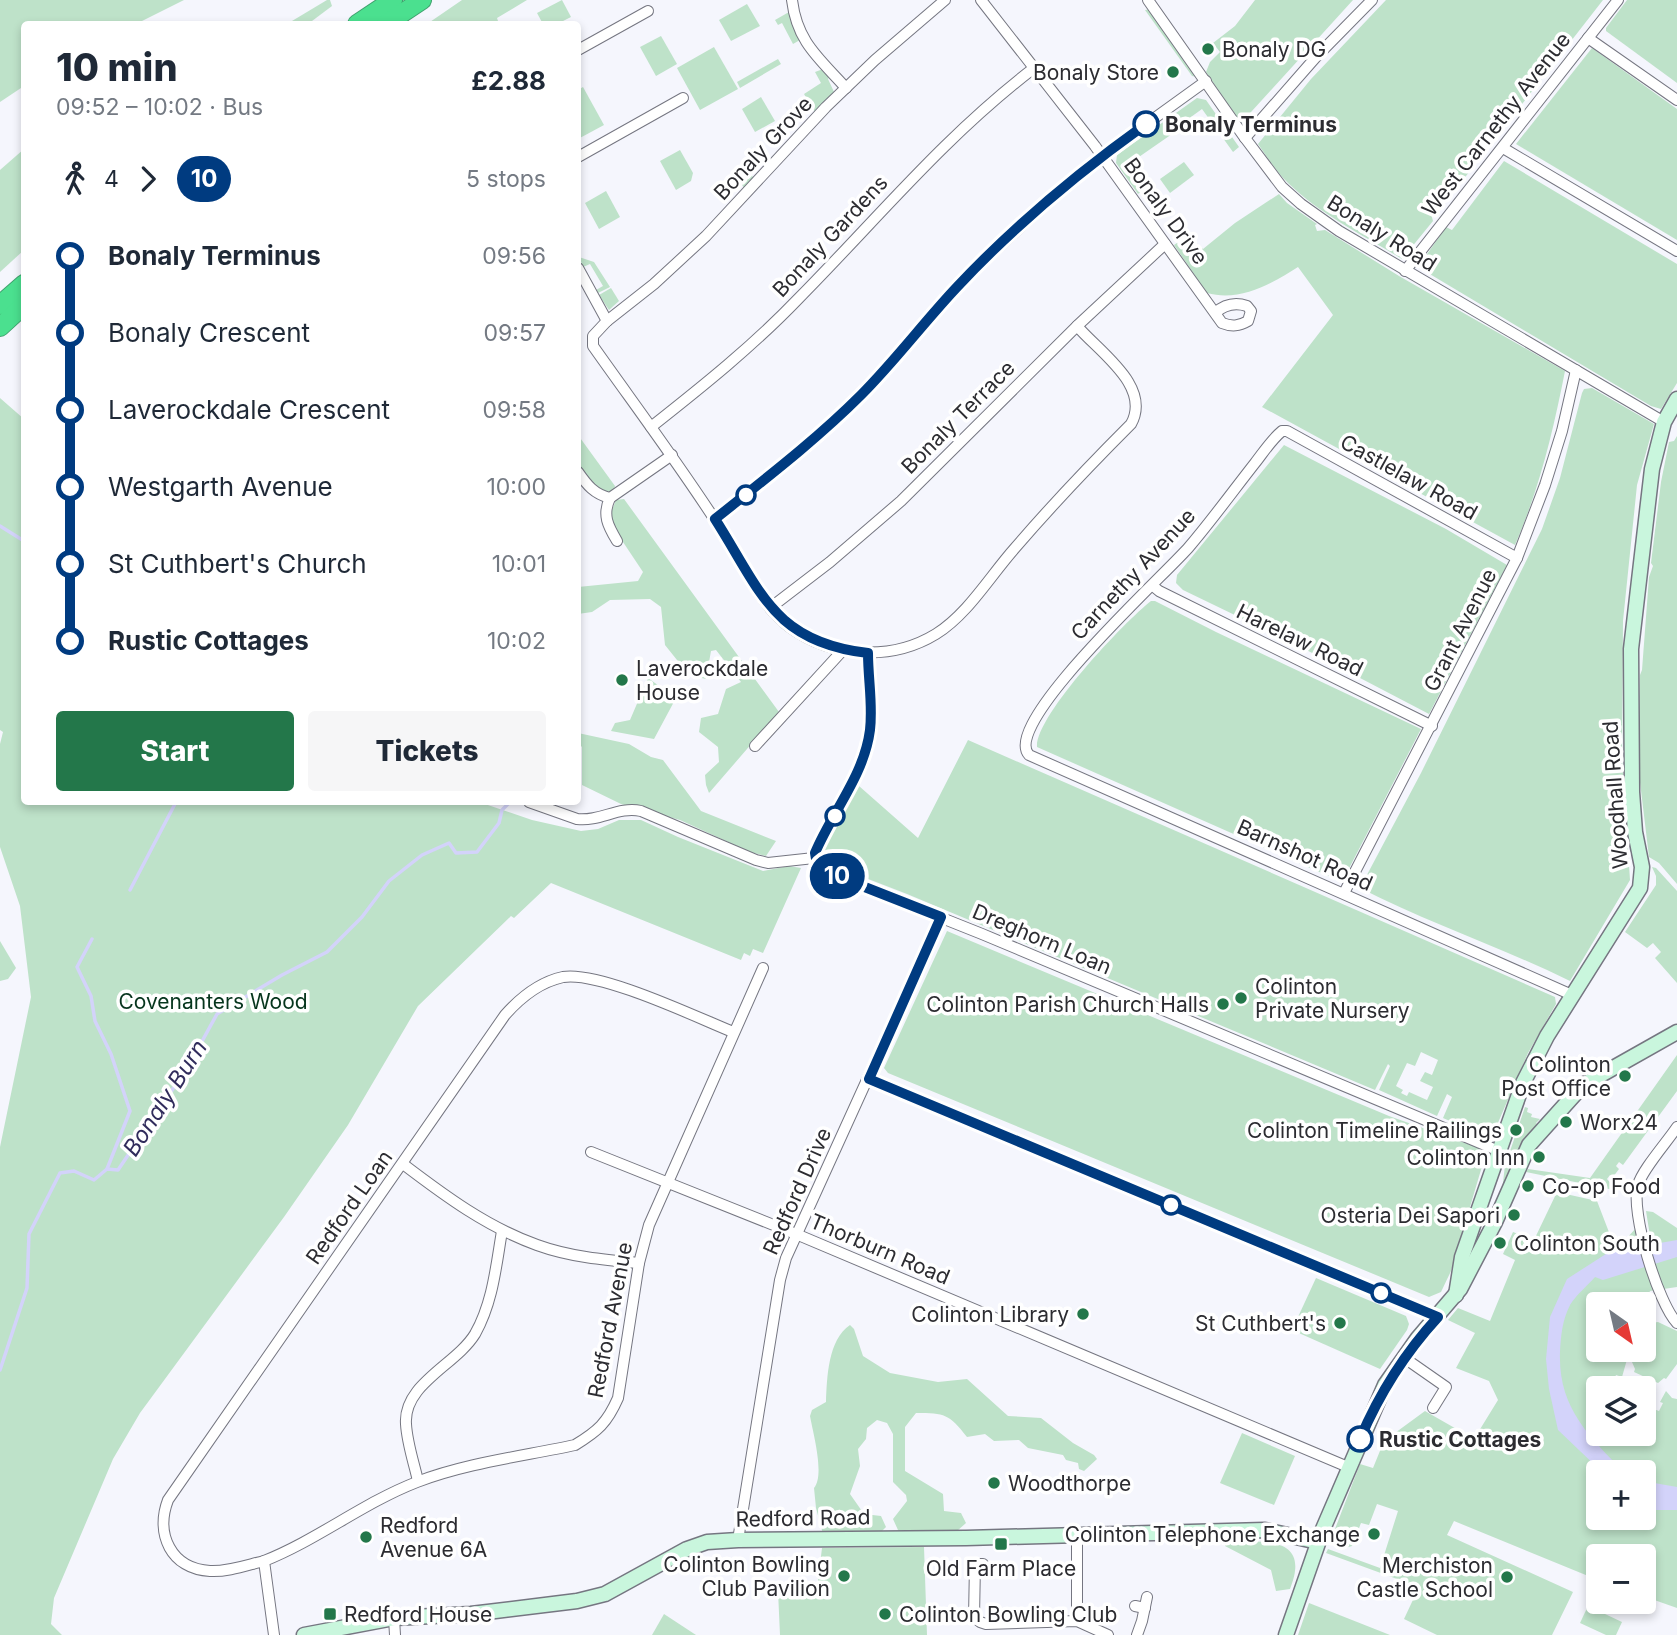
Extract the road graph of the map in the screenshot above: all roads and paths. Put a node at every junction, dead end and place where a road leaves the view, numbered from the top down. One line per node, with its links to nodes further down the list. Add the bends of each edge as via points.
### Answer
1 (393, 0): 10 (highway)
2 (792, 0): 16 (street, via 803,40)
3 (945, 0): 16 (street, Bonaly Grove)
4 (981, 0): 14 (street, Bonaly Drive)
5 (1149, 0): 15 (street, Bonaly Road)
6 (1372, 0): 19 (street)
7 (1618, 0): 12 (street, West Carnethy Avenue)
8 (417, 3): 11 (highway)
9 (648, 11): 13 (street)
10 (363, 21)
11 (390, 21)
12 (1588, 38): 18 (street); 20 (street, West Carnethy Avenue)
13 (581, 48)
14 (1034, 68): 22 (street, Bonaly Drive); 37 (street, Bonaly Gardens, via 921,168 760,337)
15 (1206, 81): 19 (street, Bonaly Road); 22 (street)
16 (846, 88): 31 (street, Bonaly Grove, via 706,236)
17 (684, 98): 21 (street)
18 (1677, 100)
19 (1245, 138): 25 (street, Bonaly Road, via 1301,204)
20 (1503, 148): 24 (street); 25 (street, West Carnethy Avenue)
21 (581, 155)
22 (1102, 156): 23 (street, Bonaly Drive); 42 (street, via 957,286 863,393)
23 (1165, 244): 30 (street, Bonaly Drive); 32 (street, Bonaly Terrace)
24 (1677, 251)
25 (1405, 271): 34 (street, Bonaly Road)
26 (581, 273): 31 (street)
27 (21, 287): 28 (highway)
28 (0, 305)
29 (21, 308): 33 (highway)
30 (1215, 313)
31 (607, 321): 37 (street, via 593,336 593,346)
32 (1077, 326): 46 (street, Bonaly Terrace, via 901,501); 48 (street, via 1131,385 1135,418 1039,519 959,615 937,634)
33 (0, 327)
34 (1576, 370): 36 (street, Bonaly Road); 44 (street, Grant Avenue, via 1562,431)
35 (1677, 399): 36 (main road, Woodhall Road)
36 (1664, 422): 57 (main road, Woodhall Road, via 1651,469 1631,649 1632,792 1640,888)
37 (651, 427): 39 (street)
38 (1282, 431): 44 (street, Castlelaw Road); 45 (street, Carnethy Avenue)
39 (672, 455): 41 (street); 42 (street)
40 (581, 476): 41 (street, via 590,489)
41 (610, 498): 43 (street, via 606,517)
42 (715, 519): 46 (street)
43 (617, 541)
44 (1517, 558): 49 (street, Grant Avenue)
45 (1153, 586): 49 (street, Harelaw Road); 51 (street, Carnethy Avenue, via 1080,658 1036,720)
46 (770, 608): 47 (street, via 790,627)
47 (843, 650): 48 (street); 50 (street, via 767,740)
48 (868, 653): 53 (street, via 871,708 867,744)
49 (1432, 726): 54 (street, Grant Avenue)
50 (755, 746)
51 (1024, 750): 54 (street, Barnshot Road)
52 (537, 805): 53 (street, via 577,819 642,811 756,860)
53 (814, 858): 55 (street, Dreghorn Loan, via 824,871)
54 (1344, 893): 57 (street, Barnshot Road)
55 (941, 917): 60 (street, Redford Drive); 62 (street, Dreghorn Loan)
56 (762, 968): 58 (street, Redford Avenue)
57 (1572, 995): 62 (main road, Woodhall Road, via 1523,1083)
58 (733, 1032): 64 (street, Redford Loan, via 606,982 579,976 552,981 526,995 505,1015); 65 (street, Redford Avenue)
59 (1677, 1032): 69 (main road, via 1583,1085 1535,1136)
60 (869, 1079): 67 (street, Redford Drive); 72 (street)
61 (1677, 1127): 73 (street, via 1638,1185 1637,1200 1653,1276 1668,1314)
62 (1499, 1151): 68 (main road, Woodhall Road)
63 (591, 1152): 65 (street, Thorburn Road)
64 (403, 1164): 66 (street); 81 (street, Redford Loan, via 163,1512 166,1542 183,1563 210,1571)
65 (667, 1182): 67 (street, Thorburn Road); 70 (street, Redford Avenue)
66 (502, 1231): 70 (street, via 567,1254); 77 (street, via 491,1297 474,1335 408,1404 406,1423)
67 (796, 1234): 76 (street, Thorburn Road); 79 (street, Redford Drive, via 780,1280)
68 (1471, 1237): 69 (main road); 71 (main road, Woodhall Road, via 1459,1266)
69 (1481, 1249): 71 (main road)
70 (639, 1263): 77 (street, Redford Avenue, via 618,1398 595,1433 575,1444)
71 (1456, 1296): 72 (main road)
72 (1438, 1317): 74 (main road)
73 (1677, 1323)
74 (1403, 1357): 75 (street, via 1446,1387); 76 (main road, via 1385,1385)
75 (1433, 1408)
76 (1348, 1467): 80 (main road)
77 (418, 1481): 81 (street, Redford Avenue)
78 (1077, 1535): 79 (main road, Redford Road); 80 (main road, Redford Road, via 1265,1530); 85 (street)
79 (738, 1540): 84 (main road, Redford Road, via 687,1549 605,1594 577,1601)
80 (1318, 1542): 91 (main road)
81 (264, 1561): 86 (street)
82 (983, 1564): 85 (street, via 975,1564 974,1617 980,1622)
83 (1142, 1604): 90 (street)
84 (394, 1618): 87 (main road, Redford Road); 88 (street)
85 (1077, 1621): 89 (street)
86 (274, 1635)
87 (304, 1635)
88 (395, 1635)
89 (1108, 1635)
90 (1137, 1635)
91 (1286, 1635)

